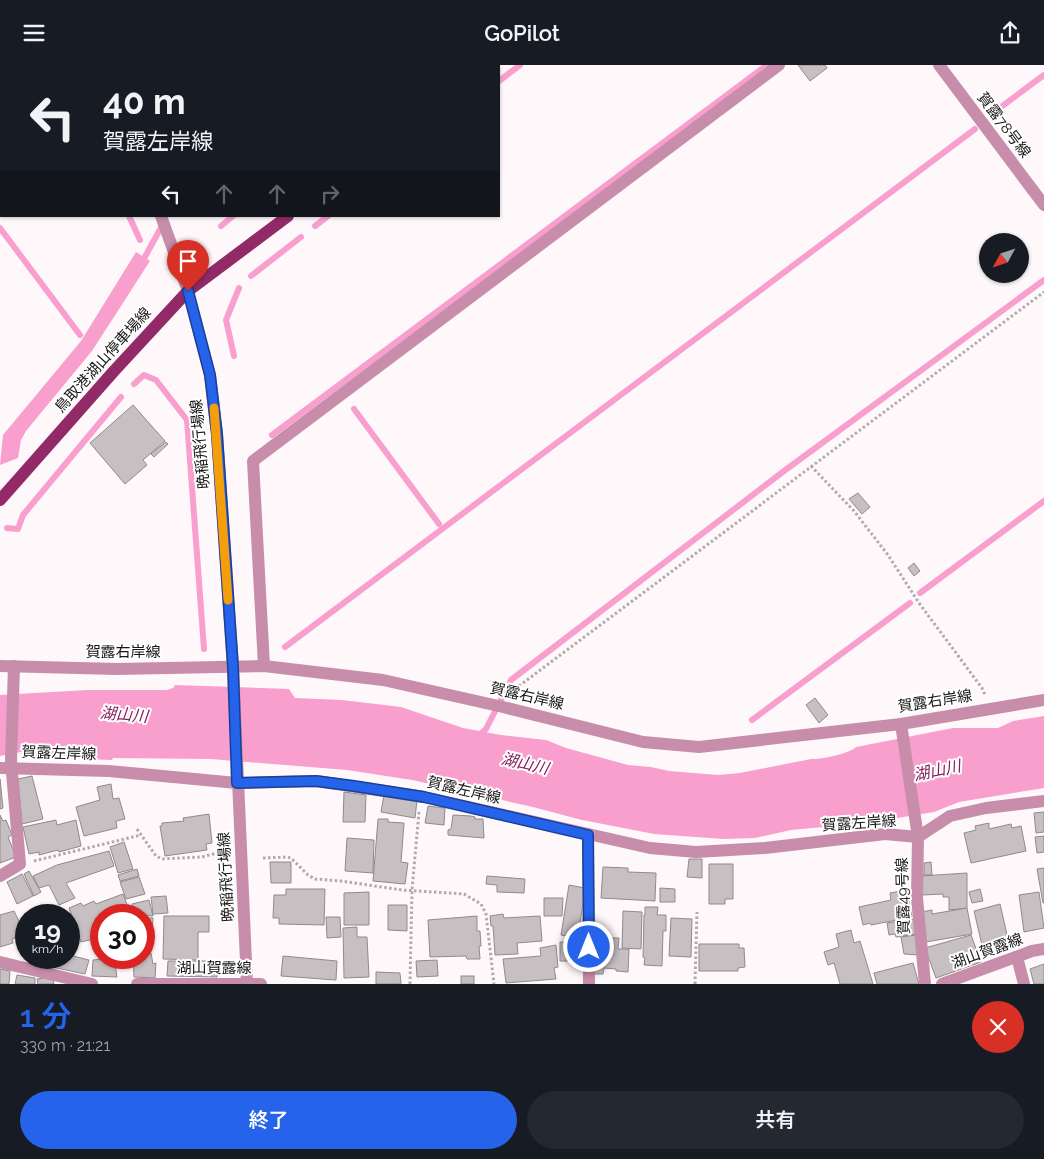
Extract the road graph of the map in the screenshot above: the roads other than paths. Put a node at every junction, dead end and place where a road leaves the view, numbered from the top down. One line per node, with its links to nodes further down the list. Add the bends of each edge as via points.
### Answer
1 (779, 65): 10 (street, via 253,461)
2 (939, 65): 3 (street, 賀露78号線)
3 (1044, 205)
4 (161, 217): 6 (street, 晩稲飛行場線)
5 (287, 217): 6 (main road, 鳥取港湖山停車場線)
6 (188, 291): 7 (main road, 鳥取港湖山停車場線); 11 (street, 晩稲飛行場線, via 210,375 217,434)
7 (0, 499)
8 (0, 666): 9 (street, 賀露右岸線)
9 (14, 666): 11 (street, 賀露右岸線); 14 (street)
10 (264, 666): 11 (street, 賀露右岸線); 13 (street, 賀露右岸線, via 383,680 642,742 699,747)
11 (233, 671): 15 (street, 晩稲飛行場線)
12 (1044, 700): 13 (street, 賀露右岸線)
13 (902, 729): 18 (street, 賀露49号線)
14 (8, 766): 15 (street, 賀露左岸線); 19 (street, via 20,864)
15 (237, 783): 17 (street, 賀露左岸線, via 316,781 421,797); 23 (street, 晩稲飛行場線)
16 (1044, 801): 18 (street, via 950,816)
17 (588, 835): 18 (street, 賀露左岸線, via 650,848 696,852 765,849 885,834); 28 (street)
18 (918, 837): 29 (street, 賀露49号線, via 917,898)
19 (0, 875)
20 (1044, 949): 21 (street, 湖山賀露線)
21 (1017, 957): 30 (street, 湖山賀露線); 31 (street)
22 (0, 962): 24 (street)
23 (247, 983): 26 (street, 湖山賀露線); 27 (street, 湖山賀露線)
24 (92, 984)
25 (137, 984): 26 (street, 湖山賀露線)
26 (212, 984)
27 (262, 984)
28 (589, 984)
29 (925, 984)
30 (942, 984)
31 (1024, 984)

